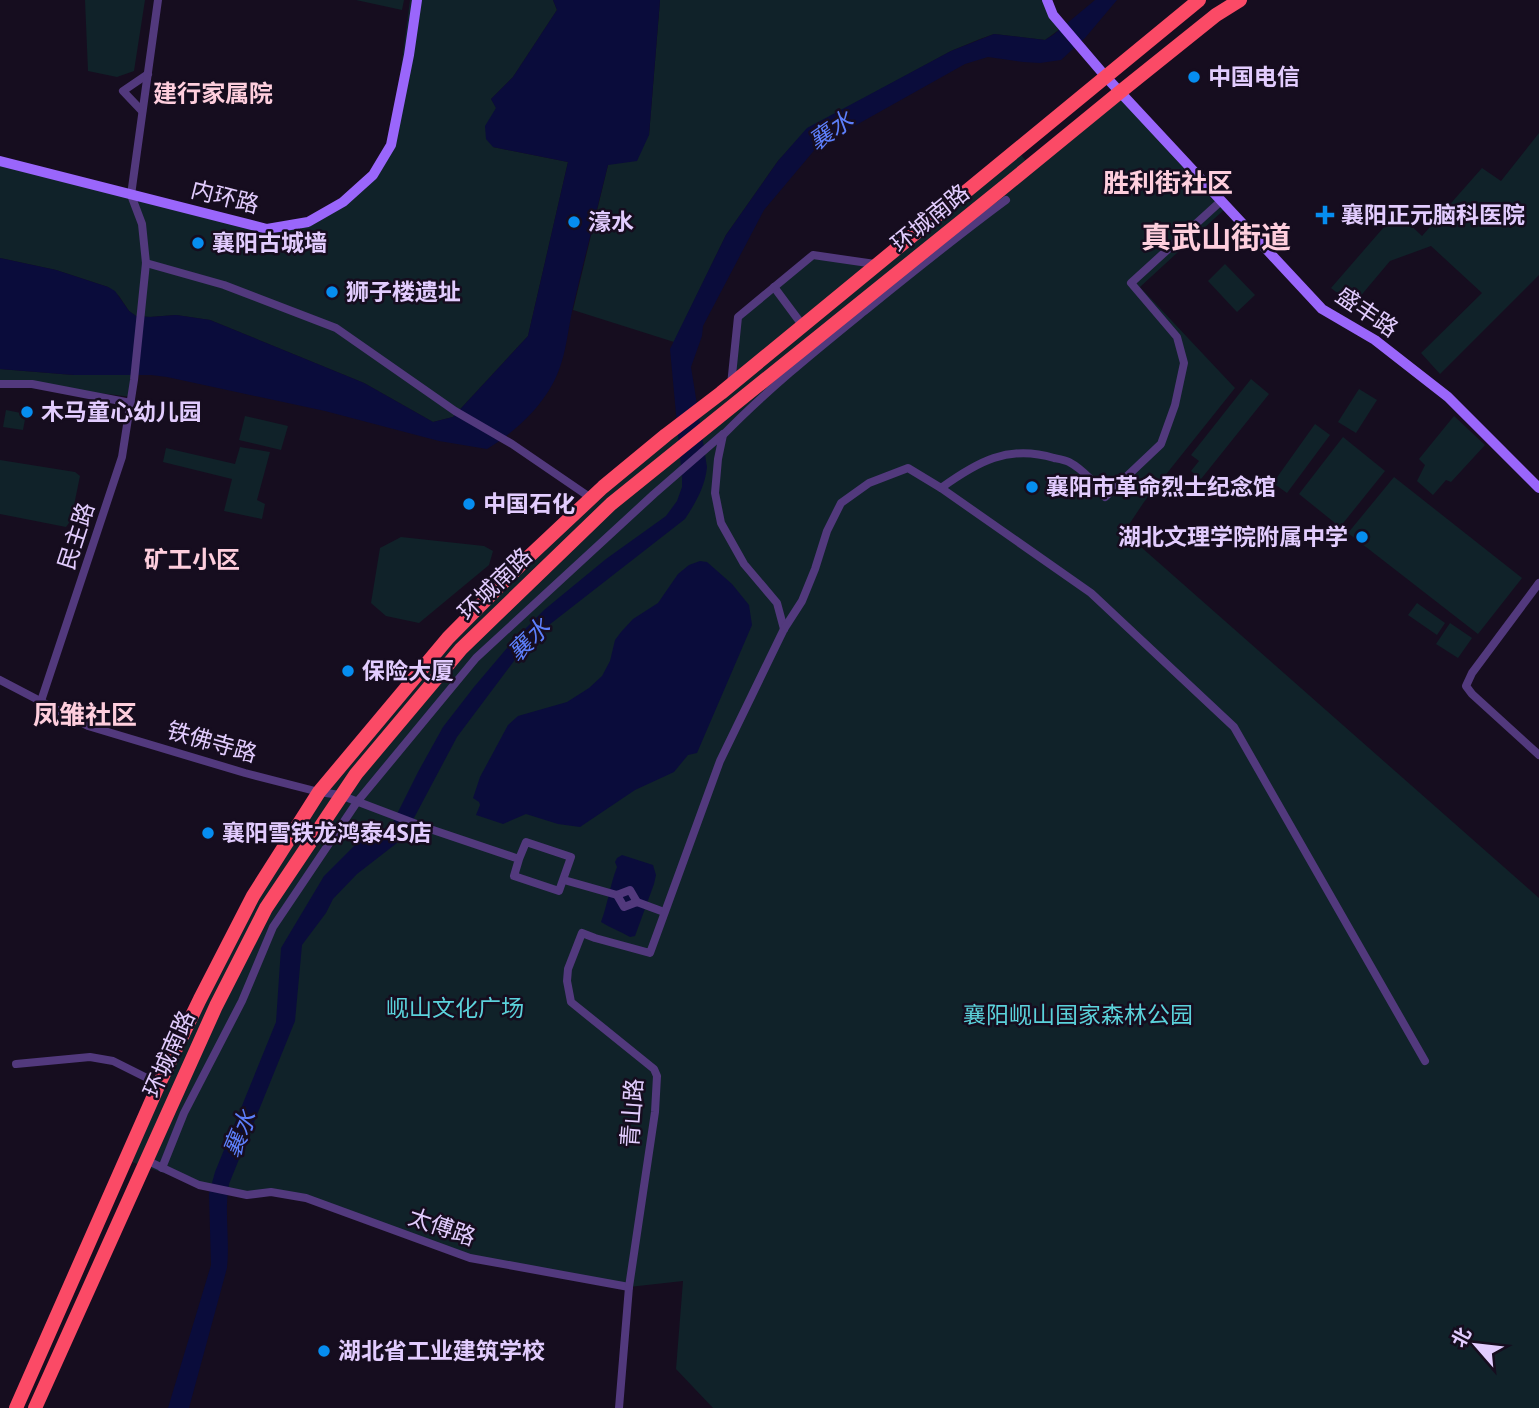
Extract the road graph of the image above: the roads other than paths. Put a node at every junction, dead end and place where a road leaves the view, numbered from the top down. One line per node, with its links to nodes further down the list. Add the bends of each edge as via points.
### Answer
1 (158, 0): 6 (street)
2 (417, 0): 11 (street, 内环路, via 391,145 373,175 343,202 308,222 267,229)
3 (1047, 0): 7 (street, 盛丰路, via 1053,15)
4 (1199, 0): 7 (highway, 环城南路)
5 (1237, 0): 8 (highway, 环城南路)
6 (148, 74): 9 (street); 9 (street, via 123,92)
7 (1106, 77): 8 (street, 盛丰路); 15 (highway, 环城南路)
8 (1120, 92): 13 (street, 盛丰路); 31 (highway, 环城南路, via 611,503 461,649)
9 (142, 111): 11 (street)
10 (0, 161): 11 (street, 内环路)
11 (131, 195): 14 (street, via 142,224)
12 (1006, 200): 21 (street, via 784,376)
13 (1221, 201): 22 (street, via 1131,283 1177,337 1184,363 1161,444 1105,496 1069,462 1026,452 999,455); 23 (street, 盛丰路, via 1322,309 1375,340 1448,397)
14 (146, 263): 20 (street, 民主路); 24 (street, via 224,285 336,328)
15 (878, 265): 16 (street, via 813,255); 17 (highway, 环城南路)
16 (774, 287): 17 (street); 19 (street, via 738,317)
17 (803, 326): 19 (highway, 环城南路)
18 (0, 384): 20 (street, via 32,384)
19 (726, 389): 24 (highway, 环城南路)
20 (131, 403): 28 (street, 民主路, via 122,457)
21 (723, 434): 26 (street, via 715,493 722,523 744,564 777,603); 32 (street, via 476,658)
22 (941, 488): 26 (street, via 908,468 870,483 841,503 802,601); 38 (street, via 1091,593 1234,727)
23 (1539, 488)
24 (591, 498): 30 (highway, 环城南路, via 448,638)
25 (1539, 583): 29 (street, via 1466,686)
26 (784, 629): 37 (street, via 720,761)
27 (0, 680): 28 (street, 铁佛寺路)
28 (41, 701): 30 (street, 铁佛寺路, via 88,726)
29 (1539, 755)
30 (318, 792): 31 (street, 铁佛寺路); 40 (highway, 环城南路, via 253,896)
31 (340, 796): 32 (street, 铁佛寺路); 41 (highway, 环城南路, via 266,908)
32 (357, 802): 33 (street, 铁佛寺路); 42 (street, via 273,927)
33 (519, 859): 34 (street, via 514,876 559,891); 34 (street, via 526,842 571,857)
34 (564, 880): 35 (street)
35 (613, 894): 36 (street, via 624,907); 36 (street, via 630,890)
36 (637, 902): 37 (street)
37 (664, 912): 43 (street, 青山路, via 650,953 582,933 568,969 571,1002 657,1076)
38 (1425, 1060)
39 (16, 1064): 40 (street, via 90,1057 113,1061)
40 (159, 1084): 44 (highway, 环城南路)
41 (146, 1160): 42 (street, 太傅路); 45 (highway, 环城南路)
42 (162, 1168): 43 (street, 太傅路, via 199,1185 247,1195 271,1192 306,1198 470,1258)
43 (629, 1287): 46 (street, 青山路)
44 (16, 1408)
45 (35, 1408)
46 (619, 1408)

